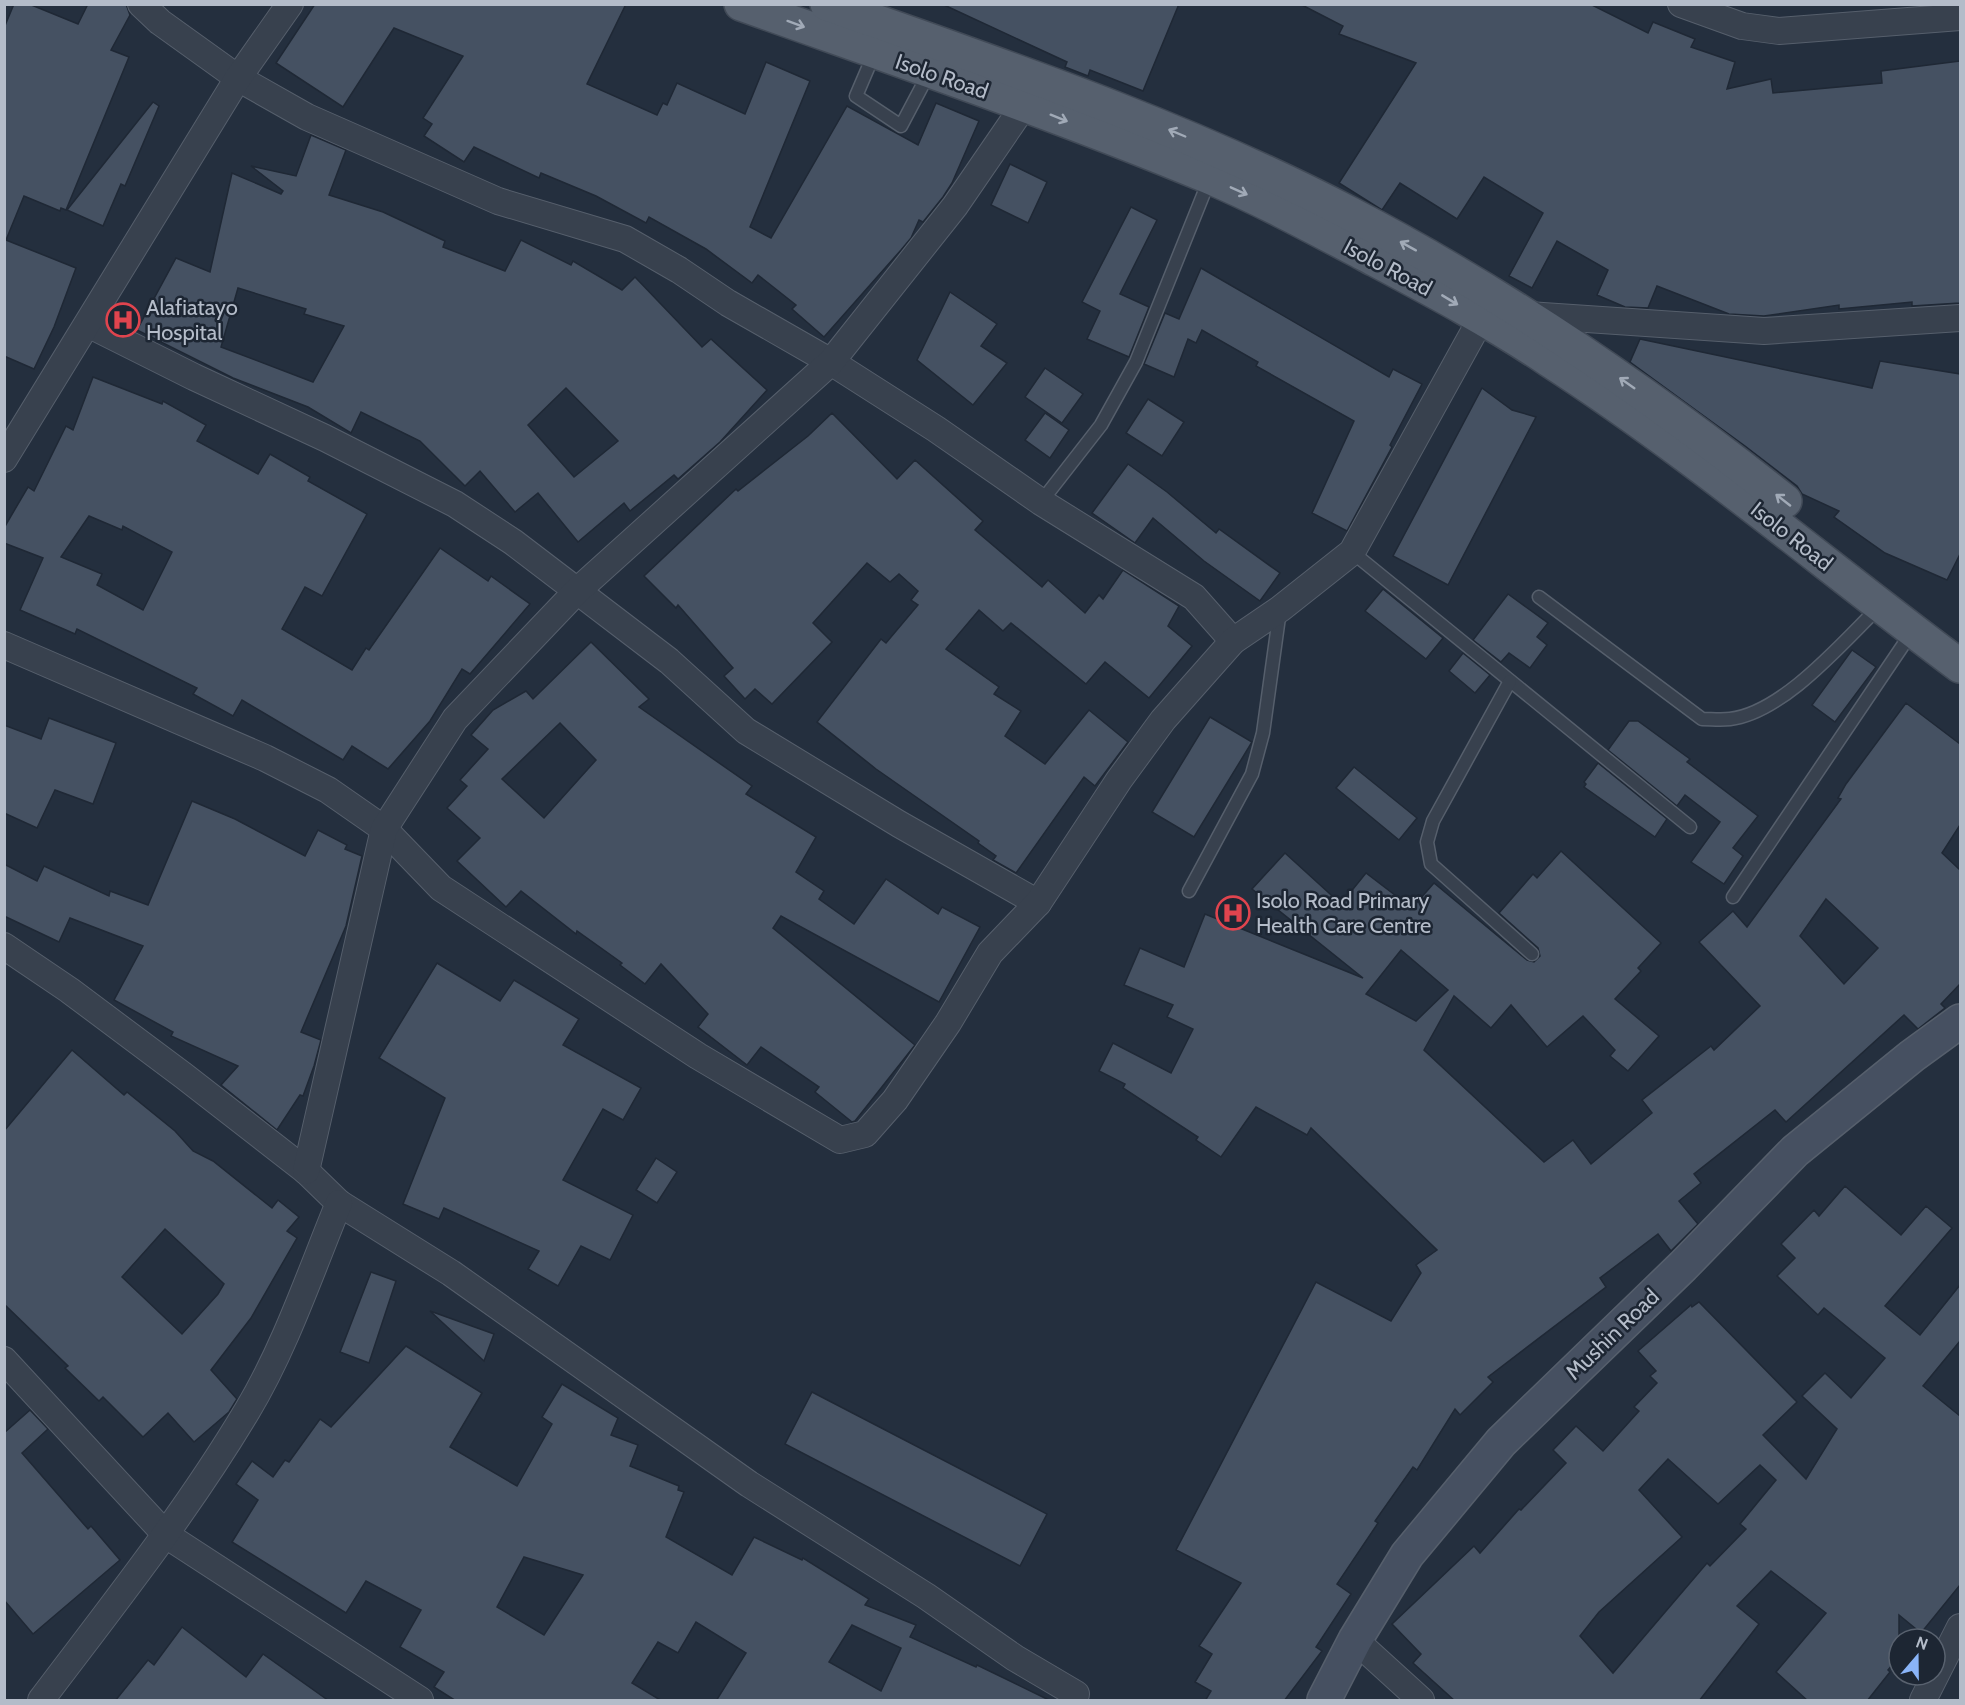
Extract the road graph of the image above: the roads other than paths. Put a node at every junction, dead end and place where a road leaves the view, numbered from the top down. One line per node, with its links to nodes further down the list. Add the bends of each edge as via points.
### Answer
1 (141, 4): 9 (street)
2 (290, 4): 9 (street)
3 (741, 4): 7 (main road, Isolo Road, one-way to 7)
4 (827, 4): 7 (main road, Isolo Road)
5 (1681, 4): 6 (street, via 1742,26 1779,31)
6 (1960, 17)
7 (877, 38): 8 (main road, Isolo Road); 8 (lane, via 856,96 901,126); 12 (main road, Isolo Road, one-way to 7, via 1350,213 1134,115)
8 (930, 72): 10 (main road, Isolo Road)
9 (238, 78): 15 (street); 16 (street, via 307,117 448,181 498,201 625,239)
10 (1025, 104): 11 (main road, Isolo Road, one-way to 11); 16 (street, via 955,206)
11 (1210, 178): 14 (main road, Isolo Road, one-way to 14, via 1280,210); 18 (lane, via 1136,362 1101,425)
12 (1528, 315): 13 (street, via 1764,331); 25 (main road, Isolo Road, one-way to 12, via 1722,453)
13 (1960, 318)
14 (1481, 319): 19 (street); 22 (main road, Isolo Road, via 1611,402)
15 (88, 324): 17 (street); 20 (street, via 455,504)
16 (831, 362): 18 (street); 20 (street)
17 (4, 459)
18 (1041, 502): 26 (street, via 1194,597)
19 (1352, 552): 23 (street); 29 (lane)
20 (577, 591): 31 (street, via 455,719); 34 (street, via 669,661 746,731)
21 (1539, 597): 22 (lane, via 1702,718 1731,719 1754,712 1798,686)
22 (1881, 605): 24 (main road, Isolo Road)
23 (1280, 609): 26 (street); 32 (lane, via 1263,733 1252,774)
24 (1913, 631): 28 (main road, Isolo Road); 33 (lane)
25 (1960, 640)
26 (1233, 641): 34 (street, via 1163,720)
27 (4, 645): 31 (street, via 265,758 328,790)
28 (1960, 666)
29 (1510, 681): 30 (lane); 36 (lane, via 1433,821 1427,842 1431,864)
30 (1690, 827)
31 (384, 829): 34 (street, via 441,888 698,1056 840,1140 865,1134 895,1100 990,953); 38 (street)
32 (1189, 891)
33 (1733, 897)
34 (1038, 903)
35 (4, 946): 38 (street, via 69,990)
36 (1532, 954)
37 (1960, 1021): 43 (main road, Mushin Road, via 1795,1151 1501,1442 1407,1556)
38 (306, 1172): 39 (street)
39 (339, 1203): 41 (street, via 289,1328 248,1410); 44 (street, via 451,1273 768,1496)
40 (4, 1360): 41 (street)
41 (166, 1535): 45 (street); 46 (street)
42 (1960, 1627): 49 (street)
43 (1355, 1640): 47 (main road, Mushin Road); 48 (street)
44 (1076, 1694)
45 (41, 1701)
46 (420, 1701)
47 (1324, 1701)
48 (1421, 1701)
49 (1923, 1701)

